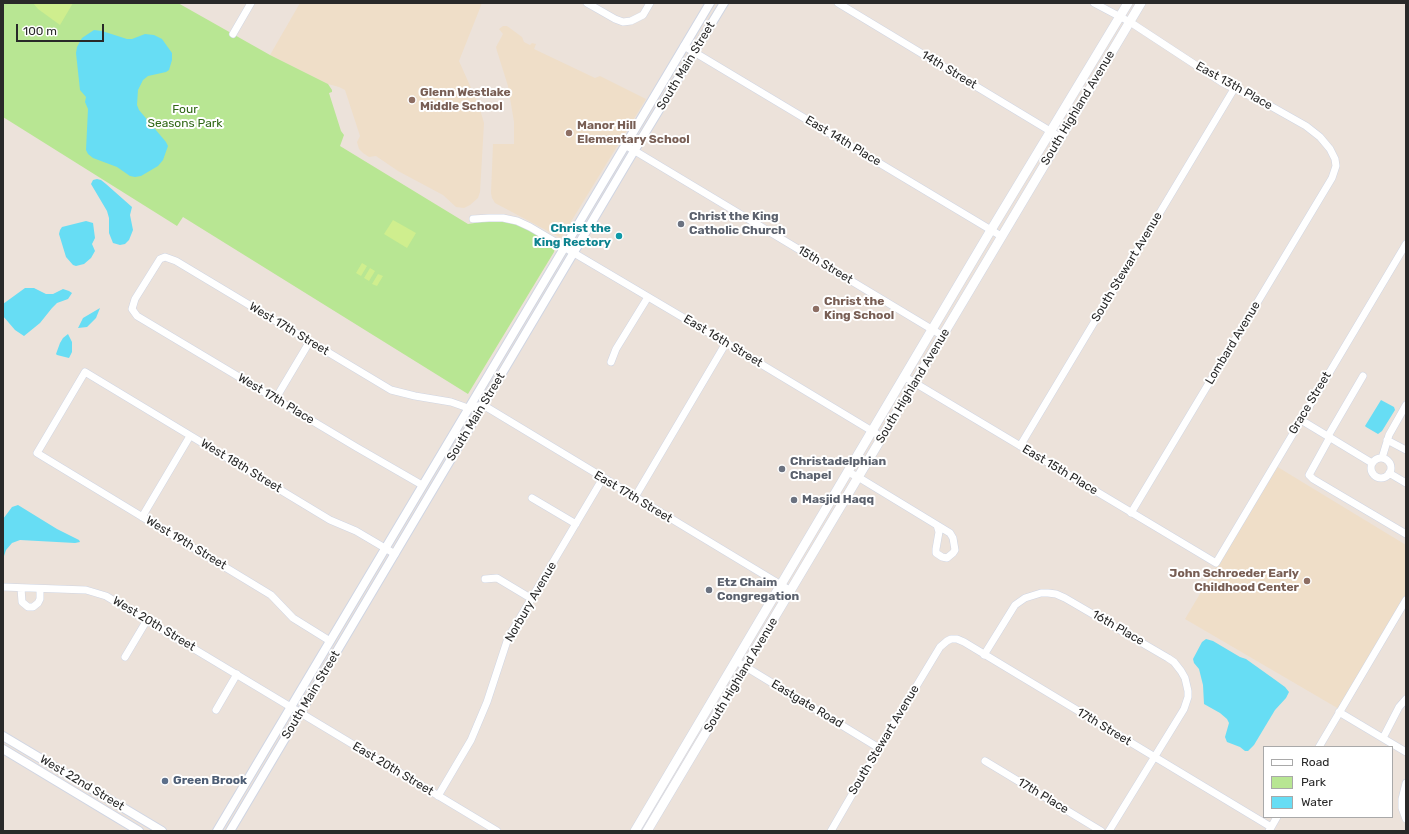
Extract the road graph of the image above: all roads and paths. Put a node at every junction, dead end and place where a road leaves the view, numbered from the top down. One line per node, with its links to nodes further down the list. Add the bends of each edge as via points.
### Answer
1 (251, 3): 12 (street)
2 (587, 3): 3 (street, via 623,22 643,15)
3 (650, 3)
4 (710, 3): 13 (street, South Main Street)
5 (724, 3): 14 (street, South Main Street)
6 (838, 3): 16 (street, 14th Street)
7 (1094, 3): 10 (street, East 13th Place)
8 (1128, 3): 10 (main road, South Highland Avenue)
9 (1141, 3): 11 (main road, South Highland Avenue)
10 (1120, 17): 11 (street, East 13th Place); 16 (main road, South Highland Avenue)
11 (1130, 22): 15 (street, East 13th Place); 17 (main road, South Highland Avenue)
12 (233, 34)
13 (684, 46): 14 (street, East 14th Place); 18 (street, South Main Street)
14 (695, 52): 19 (street, South Main Street); 22 (street, East 14th Place)
15 (1234, 89): 20 (street, East 13th Place, via 1267,104 1320,137 1330,148 1335,159); 46 (street, South Stewart Avenue)
16 (1051, 131): 17 (street, 14th Street); 22 (main road, South Highland Avenue)
17 (1060, 137): 23 (main road, South Highland Avenue)
18 (625, 145): 19 (street, 15th Street); 25 (street, South Main Street)
19 (634, 151): 26 (street, South Main Street); 29 (street, 15th Street)
20 (1334, 172): 59 (street, Lombard Avenue)
21 (473, 219): 25 (street, East 16th Street, via 496,218 516,221)
22 (991, 230): 23 (street, East 14th Place); 29 (main road, South Highland Avenue)
23 (1002, 236): 30 (main road, South Highland Avenue)
24 (1406, 244): 40 (street, Grace Street)
25 (564, 247): 26 (street, East 16th Street); 39 (street, South Main Street)
26 (574, 253): 27 (street, East 16th Street); 39 (street, South Main Street)
27 (648, 297): 32 (street, East 16th Street); 33 (street, via 616,349)
28 (132, 309): 31 (street, West 17th Street, via 135,299 157,263 165,257 176,261); 37 (street, West 17th Place, via 137,316)
29 (932, 330): 30 (street, 15th Street); 35 (main road, South Highland Avenue)
30 (943, 336): 36 (main road, South Highland Avenue)
31 (310, 341): 37 (street); 39 (street, West 17th Street, via 390,390)
32 (726, 343): 41 (street, East 16th Street); 58 (street)
33 (611, 362)
34 (1363, 376): 43 (street)
35 (905, 377): 36 (street, East 15th Place); 41 (main road, South Highland Avenue)
36 (914, 383): 44 (main road, South Highland Avenue); 46 (street, East 15th Place)
37 (276, 398): 56 (street, West 17th Place)
38 (1406, 405): 45 (street)
39 (475, 406): 54 (street, East 17th Street); 56 (street, South Main Street); 65 (street, South Main Street)
40 (1301, 420): 43 (street); 66 (street, Grace Street)
41 (872, 432): 44 (street, East 16th Street); 51 (main road, South Highland Avenue)
42 (190, 436): 48 (street, West 18th Street, via 85,372); 60 (street); 64 (street, West 18th Street, via 330,520)
43 (1329, 437): 50 (street); 63 (street, via 1309,475)
44 (882, 438): 53 (main road, South Highland Avenue)
45 (1388, 440): 47 (street); 49 (street)
46 (1020, 446): 59 (street, East 15th Place)
47 (1406, 450)
48 (37, 453): 60 (street, West 19th Street)
49 (1382, 458): 50 (street); 52 (street, via 1390,465)
50 (1372, 463): 52 (street, via 1371,471 1377,478 1385,477)
51 (848, 472): 53 (street); 68 (main road, South Highland Avenue)
52 (1389, 473): 55 (street)
53 (858, 477): 62 (street); 72 (main road, South Highland Avenue)
54 (603, 478): 58 (street, East 17th Street); 61 (street, Norbury Avenue)
55 (1406, 484)
56 (422, 485): 64 (street, South Main Street)
57 (532, 498): 61 (street)
58 (635, 498): 68 (street, East 17th Street)
59 (1131, 513): 66 (street, East 15th Place)
60 (142, 517): 76 (street, West 19th Street, via 271,595 293,618)
61 (576, 524): 73 (street, Norbury Avenue)
62 (937, 525)
63 (1406, 534)
64 (385, 548): 65 (street, West 18th Street); 76 (street, South Main Street)
65 (394, 554): 87 (street, South Main Street)
66 (1216, 564)
67 (485, 579): 73 (street, via 496,578)
68 (780, 585): 72 (street, East 17th Street); 80 (main road, South Highland Avenue)
69 (3, 587): 70 (street, West 20th Street)
70 (21, 588): 71 (street, West 20th Street); 71 (street, via 22,602 28,607 38,603)
71 (40, 589): 75 (street, West 20th Street, via 86,590 98,593)
72 (791, 591): 81 (main road, South Highland Avenue)
73 (532, 599): 97 (street, Norbury Avenue, via 508,638 471,740)
74 (1406, 600): 86 (street)
75 (147, 620): 79 (street); 82 (street, West 20th Street)
76 (330, 640): 84 (street, South Main Street)
77 (939, 650): 78 (street, 17th Street, via 947,641 957,639); 91 (street, South Stewart Avenue)
78 (984, 655): 94 (street, 17th Street); 94 (street, 16th Place, via 1015,605 1025,598 1048,592 1065,598 1168,658 1181,671 1187,685 1188,697 1181,715)
79 (124, 657)
80 (736, 661): 81 (street, Eastgate Road); 106 (main road, South Highland Avenue)
81 (746, 667): 91 (street, Eastgate Road); 107 (main road, South Highland Avenue)
82 (237, 674): 84 (street, West 20th Street); 85 (street)
83 (1406, 699): 89 (street)
84 (290, 707): 87 (street, East 20th Street); 103 (street, South Main Street)
85 (216, 710)
86 (1340, 712): 89 (street); 90 (street)
87 (300, 713): 97 (street, East 20th Street); 104 (street, South Main Street)
88 (3, 736): 102 (street, West 22nd Street)
89 (1383, 738): 93 (street)
90 (1320, 746)
91 (879, 748): 108 (street, South Stewart Avenue)
92 (3, 749): 101 (street, West 22nd Street)
93 (1406, 752)
94 (1155, 757): 100 (street, 17th Street); 110 (street)
95 (985, 761): 109 (street, 17th Place)
96 (1406, 783): 99 (street, via 1402,799)
97 (438, 796): 105 (street, East 20th Street)
98 (1276, 818): 100 (street)
99 (1406, 819)
100 (1270, 829)
101 (139, 831)
102 (162, 831)
103 (217, 831)
104 (230, 831)
105 (497, 831)
106 (635, 831)
107 (647, 831)
108 (831, 831)
109 (1101, 831)
110 (1109, 831)

